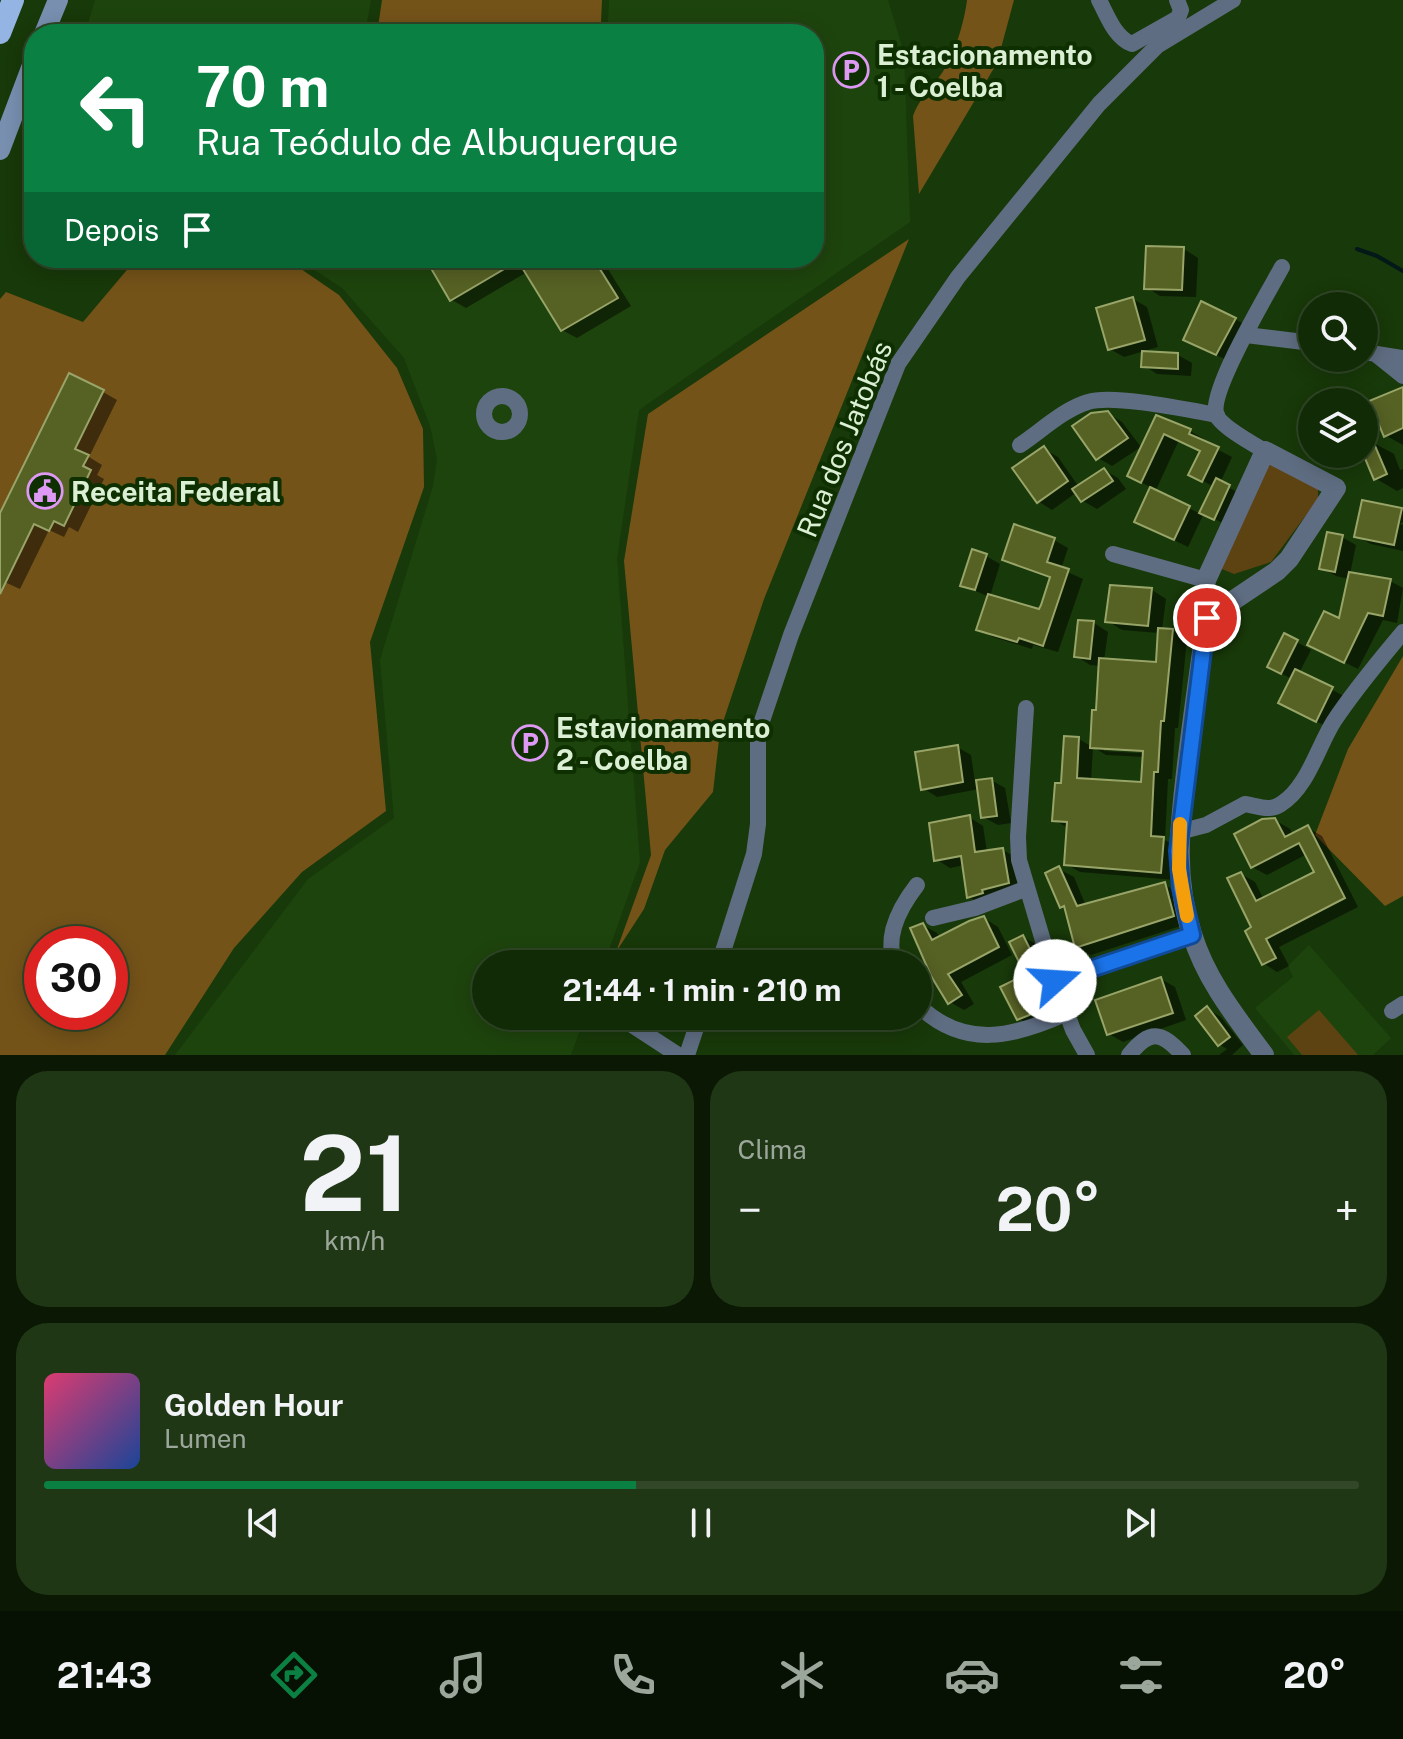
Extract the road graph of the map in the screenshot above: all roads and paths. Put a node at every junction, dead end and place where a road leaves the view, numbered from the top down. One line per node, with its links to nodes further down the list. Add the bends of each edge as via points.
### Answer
1 (13, 0): 7 (highway)
2 (58, 0): 6 (main road)
3 (1099, 0): 5 (street, via 1117,33 1132,44 1178,18)
4 (1233, 0): 30 (street, Rua dos Jatobás, via 1157,46 1124,77 994,231 898,364 766,708 758,741 754,854)
5 (1181, 1)
6 (48, 24)
7 (0, 33)
8 (24, 86): 9 (main road)
9 (0, 150)
10 (1282, 267): 11 (street)
11 (1246, 335): 12 (street); 17 (street, via 1219,389)
12 (1298, 341)
13 (1378, 354): 14 (street)
14 (1403, 358)
15 (1378, 359): 16 (street)
16 (1403, 376)
17 (1217, 415): 18 (street, via 1097,400 1076,407); 19 (street)
18 (1020, 445)
19 (1265, 451): 21 (street); 22 (street, via 1336,488 1289,559)
20 (1113, 554): 21 (street)
21 (1206, 580): 22 (street)
22 (1207, 618): 25 (street)
23 (1403, 632): 25 (street, via 1358,685 1287,799 1266,809 1245,804)
24 (1026, 708): 27 (street, via 1018,837)
25 (1179, 832): 29 (street, via 1179,869)
26 (917, 885): 31 (street, via 892,932)
27 (1025, 889): 28 (street); 32 (street)
28 (933, 918)
29 (1192, 935): 32 (street); 42 (street, via 1218,991)
30 (723, 950)
31 (891, 950)
32 (1055, 981): 33 (street)
33 (1067, 1013): 34 (street, via 1028,1029 986,1037 945,1026); 39 (street)
34 (932, 1016)
35 (640, 1030): 37 (street)
36 (695, 1030): 38 (street)
37 (678, 1055)
38 (687, 1055)
39 (1087, 1055)
40 (1129, 1055): 41 (street, via 1150,1036 1170,1041)
41 (1183, 1055)
42 (1264, 1055)

